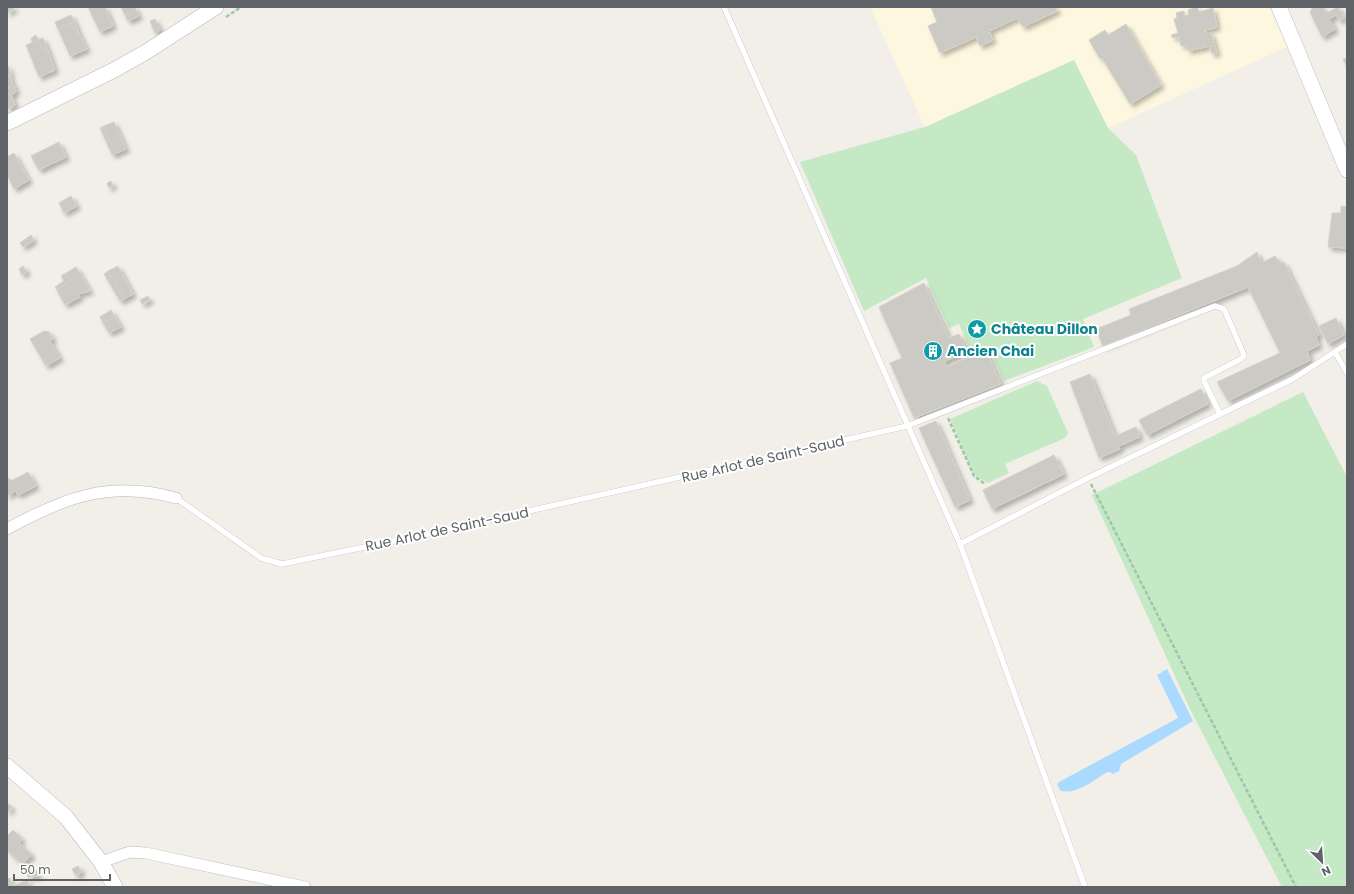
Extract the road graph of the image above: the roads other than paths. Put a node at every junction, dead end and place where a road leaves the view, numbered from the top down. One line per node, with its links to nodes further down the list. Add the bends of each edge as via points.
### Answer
1 (216, 7): 4 (street, via 127,63)
2 (724, 7): 10 (lane)
3 (1279, 7): 5 (street)
4 (7, 123)
5 (1347, 170)
6 (1347, 344): 7 (lane)
7 (1335, 352): 8 (lane); 9 (lane, via 1293,379)
8 (1347, 373)
9 (1220, 414): 10 (lane, Rue Arlot de Saint-Saud, via 1204,378 1244,355 1224,309 1215,306); 13 (lane)
10 (907, 426): 11 (lane, Rue Arlot de Saint-Saud, via 282,564 261,558); 13 (lane)
11 (176, 498): 12 (street, Rue Arlot de Saint-Saud, via 152,491 98,492 69,500)
12 (7, 529)
13 (960, 544): 19 (lane)
14 (7, 766): 15 (street, via 66,817)
15 (101, 862): 16 (street, via 130,852 146,853); 17 (street)
16 (278, 884): 18 (street)
17 (115, 887)
18 (305, 887)
19 (1085, 887)

